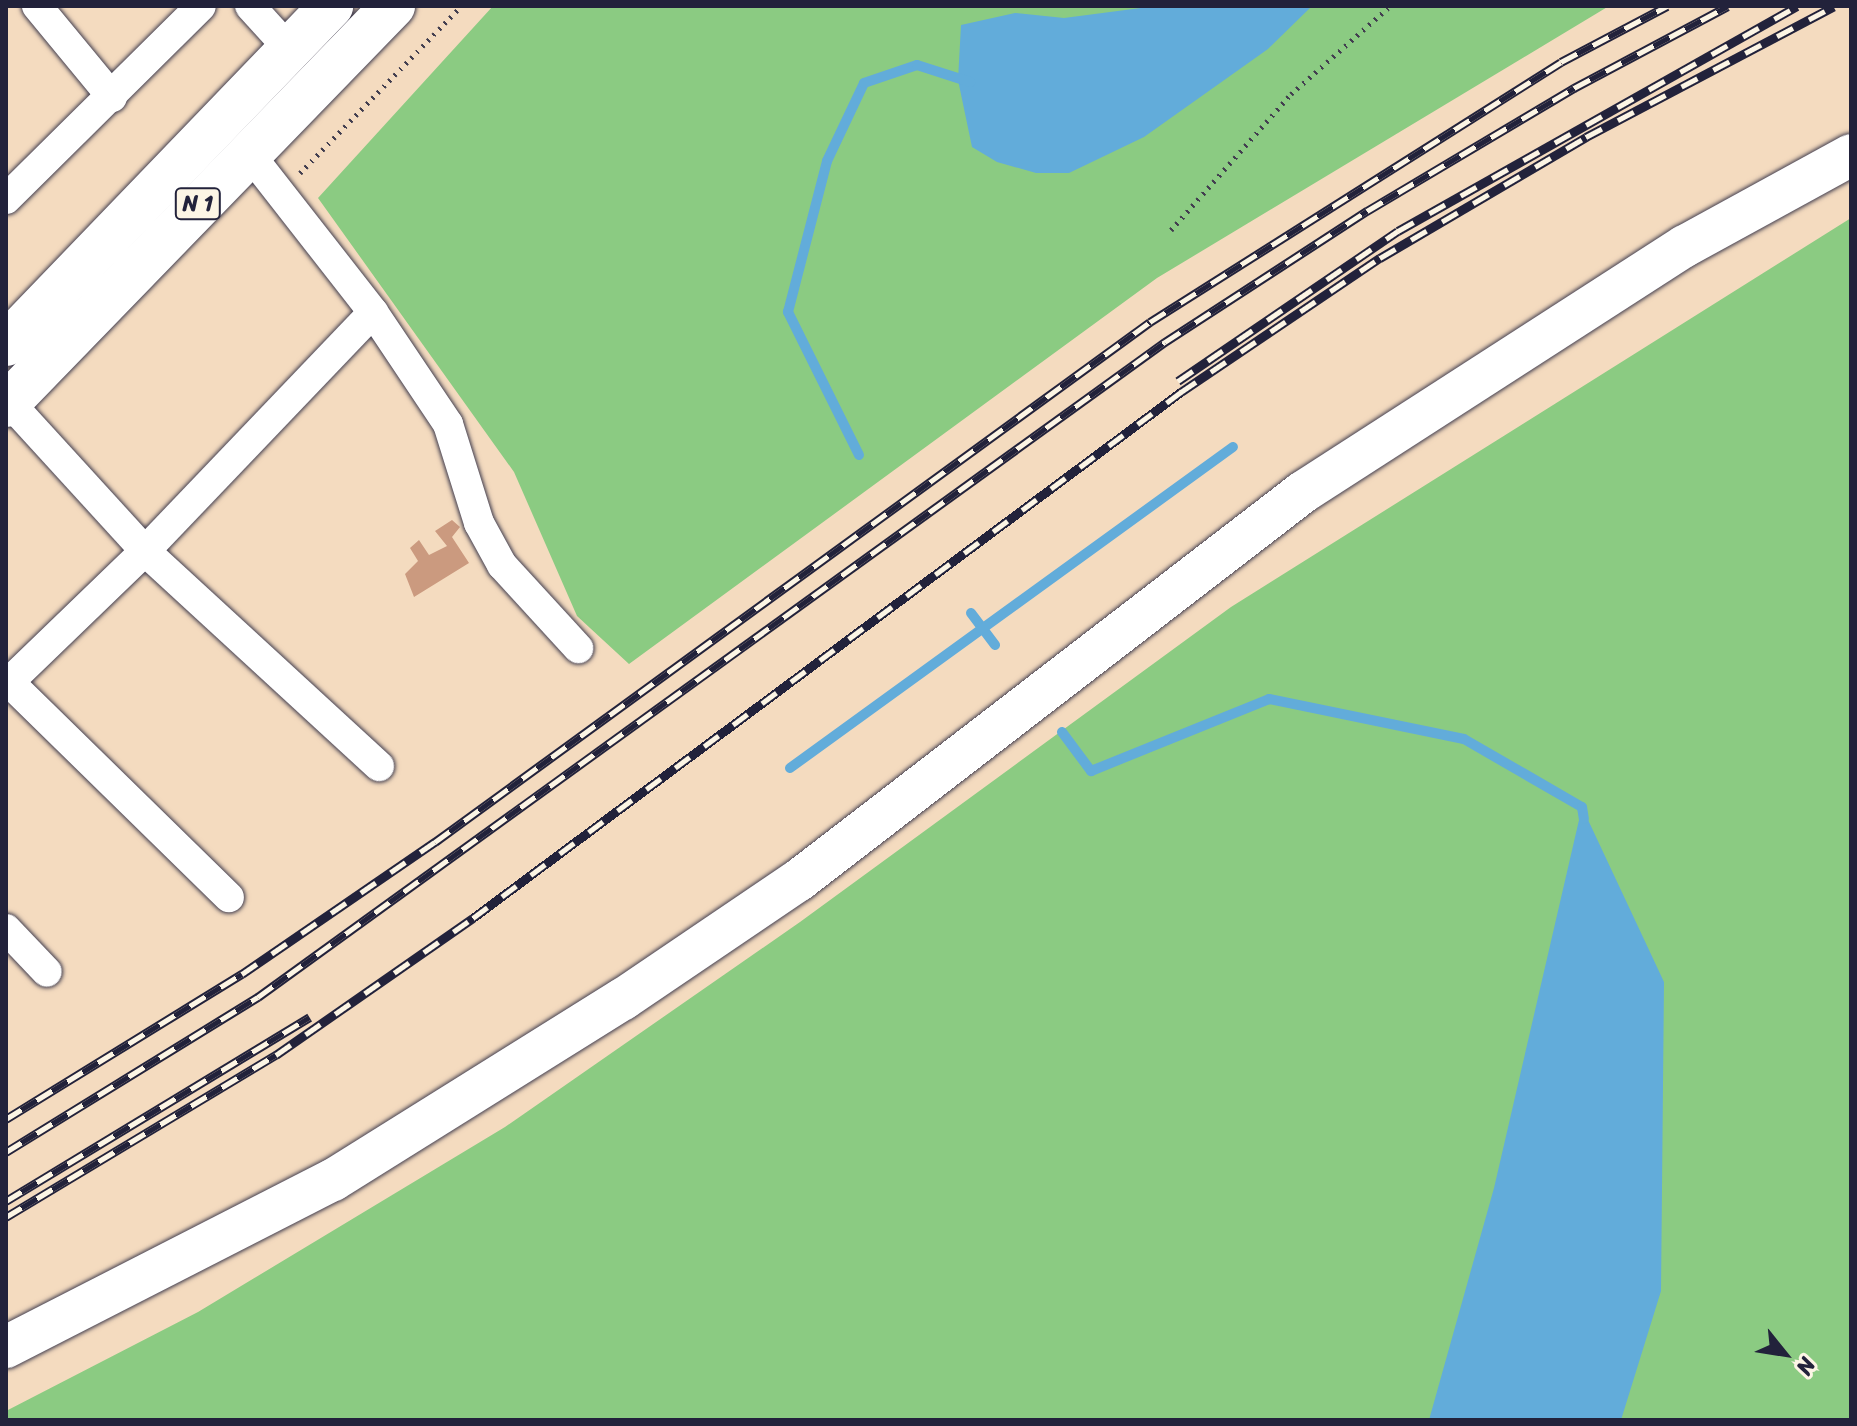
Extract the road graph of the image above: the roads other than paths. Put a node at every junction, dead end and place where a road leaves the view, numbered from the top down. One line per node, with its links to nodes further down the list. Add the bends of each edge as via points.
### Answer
1 (37, 6): 7 (street)
2 (201, 6): 7 (street)
3 (250, 6): 6 (street)
4 (331, 6): 6 (highway, N 1)
5 (393, 6): 8 (highway, N 1)
6 (290, 50): 12 (highway, N 1)
7 (112, 97): 10 (street)
8 (248, 152): 11 (street); 13 (highway, N 1)
9 (1851, 155): 21 (street, via 1685,246 1303,492 799,880 623,999 333,1180)
10 (6, 199)
11 (373, 312): 14 (street); 15 (street, via 448,424 479,523 502,565)
12 (6, 344)
13 (7, 403): 14 (street)
14 (145, 551): 16 (street); 17 (street)
15 (578, 648)
16 (7, 682): 18 (street)
17 (379, 766)
18 (229, 897)
19 (6, 929): 20 (street)
20 (47, 972)
21 (6, 1347)

